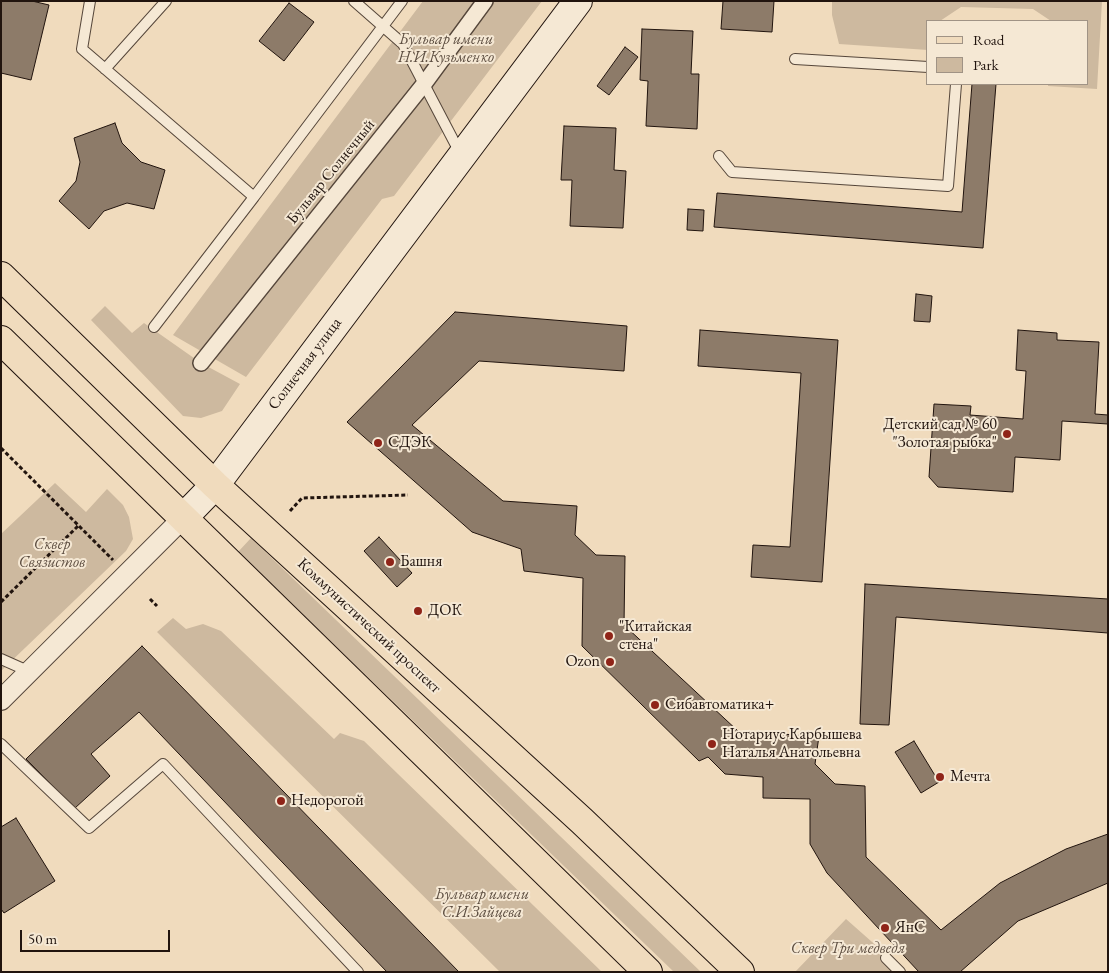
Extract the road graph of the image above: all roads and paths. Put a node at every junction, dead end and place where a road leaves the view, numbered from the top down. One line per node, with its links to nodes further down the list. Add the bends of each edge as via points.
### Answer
1 (90, 1): 10 (lane, via 82,49)
2 (166, 1): 10 (lane)
3 (354, 1): 7 (lane)
4 (402, 1): 7 (lane)
5 (485, 1): 11 (street, Бульвар Солнечный)
6 (578, 1): 13 (main road, Солнечная улица)
7 (384, 26): 11 (lane, via 404,44); 15 (lane)
8 (795, 59): 9 (lane)
9 (926, 67)
10 (105, 69): 15 (lane)
11 (424, 84): 13 (lane); 19 (street, Бульвар Солнечный)
12 (956, 85): 14 (lane, via 948,186 732,172)
13 (461, 155): 21 (main road, Солнечная улица)
14 (719, 156)
15 (254, 197): 17 (lane)
16 (1, 276): 21 (main road, Коммунистический проспект)
17 (154, 327)
18 (1, 340): 24 (main road)
19 (201, 362)
20 (1, 448): 25 (path)
21 (216, 485): 24 (main road, Солнечная улица); 37 (main road, Коммунистический проспект, via 575,815)
22 (408, 495): 23 (path, via 302,498)
23 (290, 510)
24 (183, 518): 31 (street, Солнечная улица); 36 (main road)
25 (78, 526): 26 (path); 28 (path)
26 (117, 564)
27 (150, 599): 29 (path)
28 (1, 602)
29 (157, 606)
30 (1, 659): 31 (lane)
31 (28, 671): 32 (street, Солнечная улица)
32 (1, 700)
33 (1, 744): 35 (lane, via 89,828 163,764)
34 (886, 958): 38 (lane)
35 (358, 972)
36 (648, 972)
37 (740, 972)
38 (900, 972)

